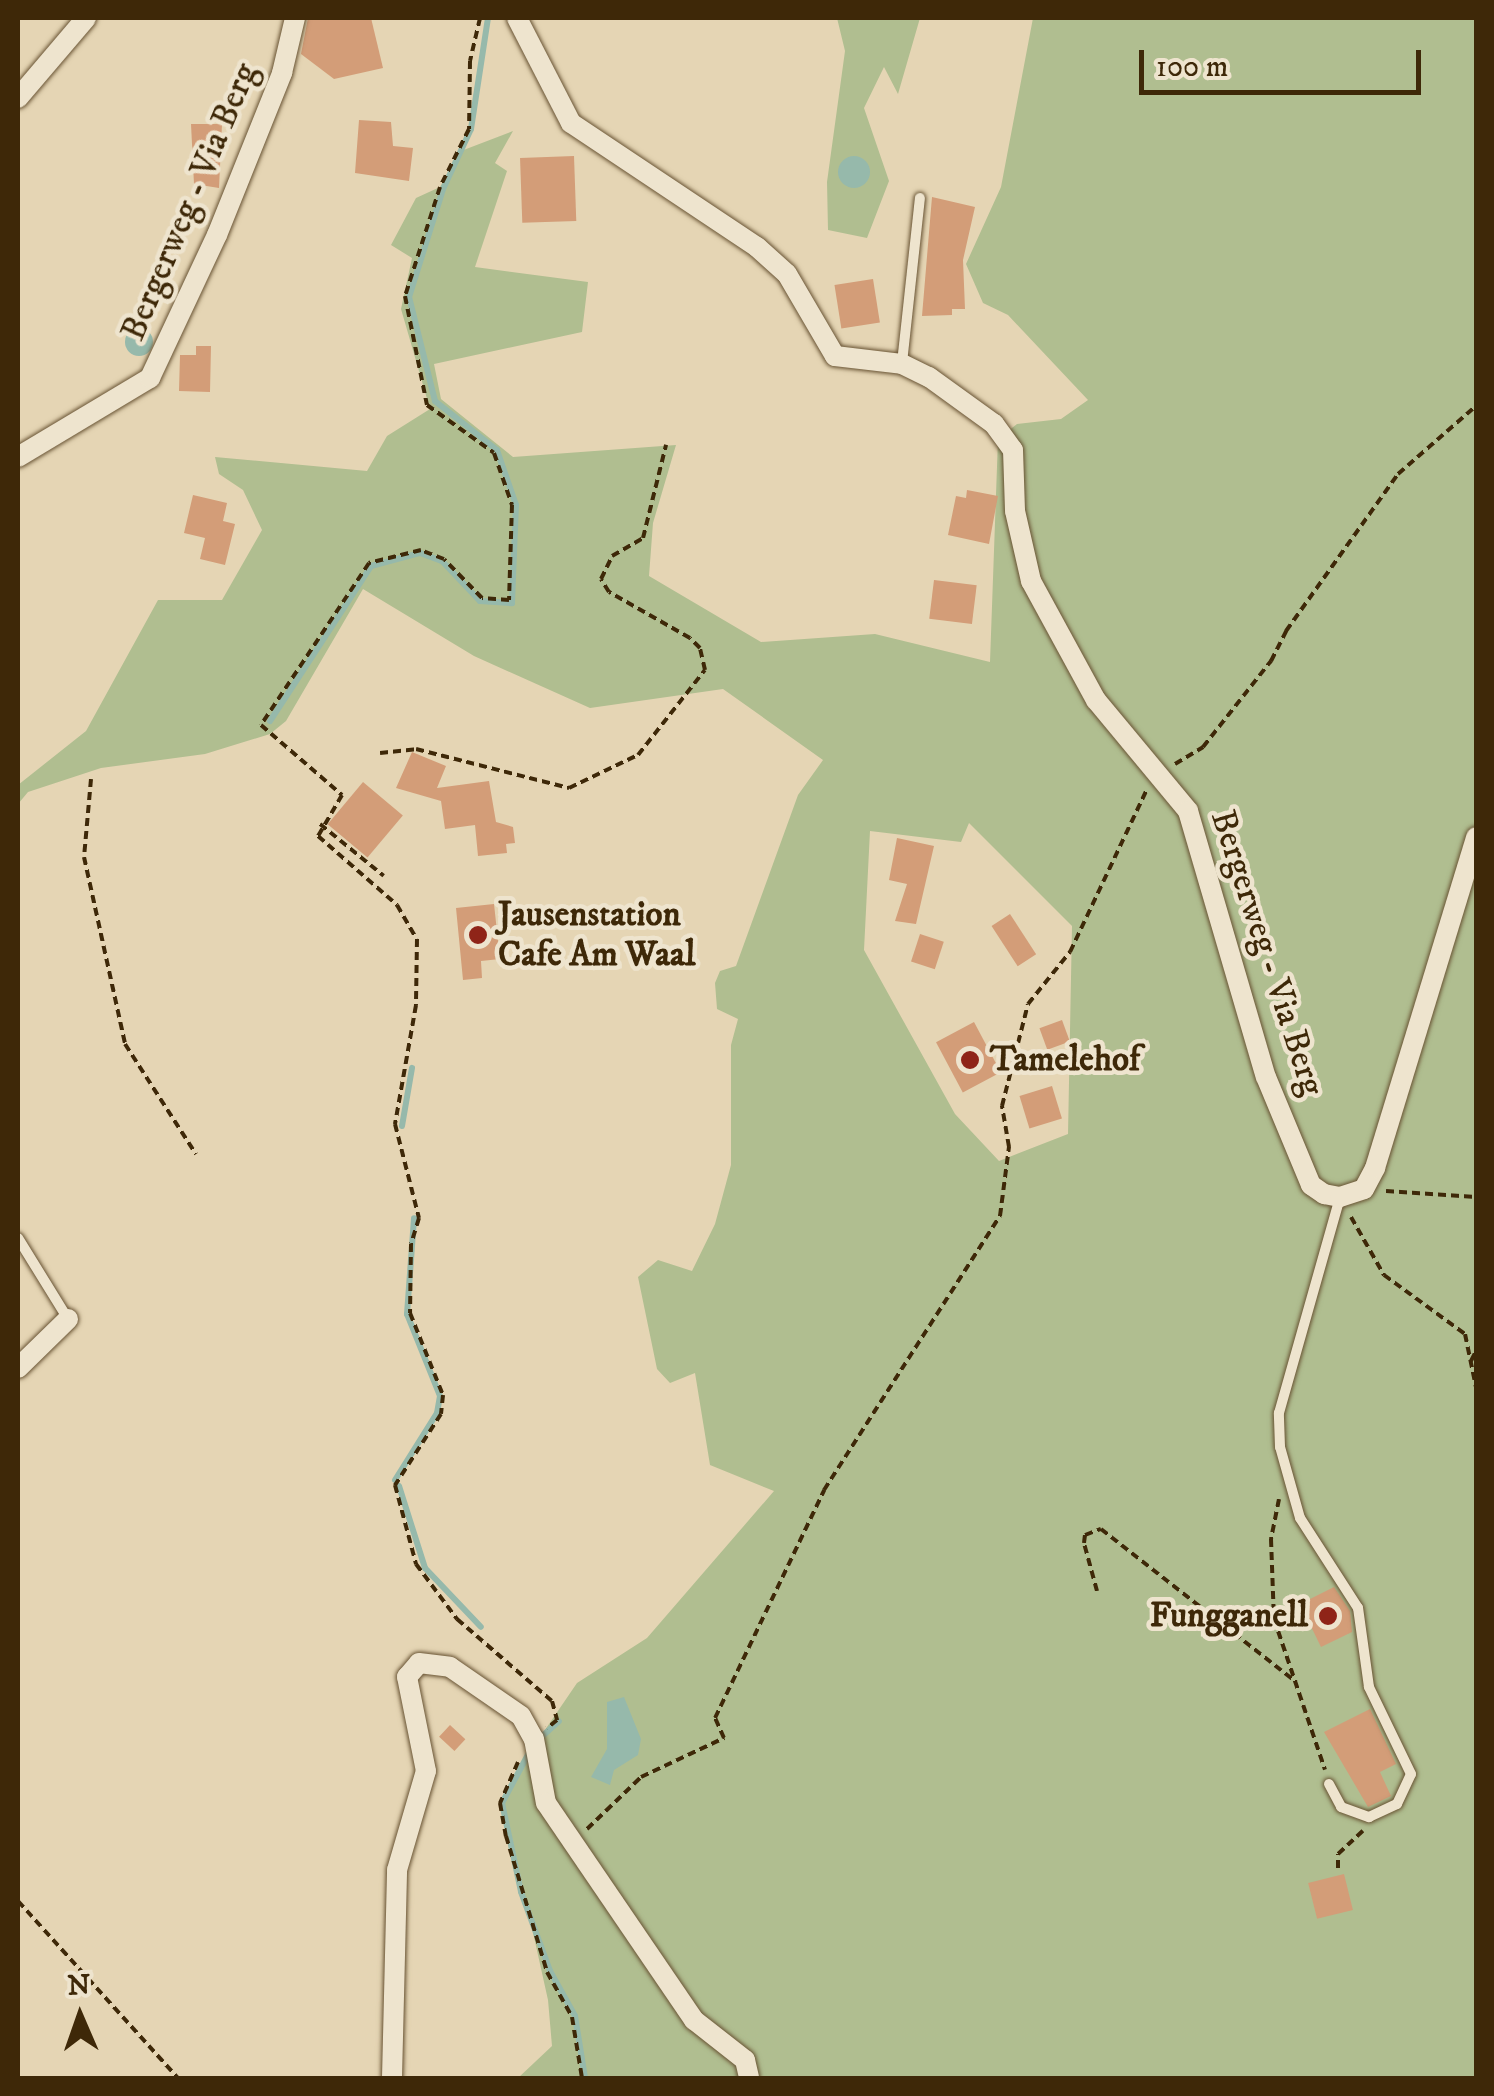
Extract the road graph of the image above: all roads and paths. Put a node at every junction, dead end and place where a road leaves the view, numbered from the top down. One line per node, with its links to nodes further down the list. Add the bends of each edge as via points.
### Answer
1 (86, 18): 5 (street)
2 (295, 18): 10 (street, Bergerweg - Via Berg, via 282,73 217,235 150,378)
3 (480, 18): 14 (path, via 470,61 468,128 440,188 405,296 427,405 494,453 512,505 509,600 482,598 444,559 421,550 369,563 261,725 342,795)
4 (516, 18): 7 (street, Bergerweg - Via Berg, via 572,124 757,247 787,274 835,356)
5 (18, 98)
6 (920, 198): 7 (lane)
7 (902, 364): 12 (street, Bergerweg - Via Berg, via 994,424 1012,450 1022,548 1045,614 1096,700)
8 (1476, 406): 12 (path, via 1398,474 1286,631 1272,661 1203,747)
9 (666, 444): 11 (path, via 643,538 612,556 601,580 610,592 690,638 705,670 638,755 569,788 416,749)
10 (18, 457)
11 (380, 753)
12 (1159, 774): 18 (street, Bergerweg - Via Berg, via 1188,812 1254,1040 1296,1152 1311,1185); 32 (path, via 1133,809 1070,952 1028,1004 1002,1106 1009,1147 1000,1216 824,1490 714,1718 724,1738 642,1777)
13 (91, 779): 17 (path, via 84,857 124,1044)
14 (320, 824): 16 (path); 29 (path, via 318,836 397,906 417,940 419,978 395,1124 419,1218 411,1244 410,1313 444,1395 441,1414 395,1485 405,1529 416,1564 439,1599 552,1701 556,1720)
15 (1476, 837): 18 (street, via 1375,1168 1364,1189)
16 (384, 876)
17 (196, 1154)
18 (1340, 1197): 19 (path, via 1385,1191); 23 (path, via 1384,1275 1446,1314 1464,1334); 26 (lane, via 1279,1413)
19 (1476, 1197)
20 (18, 1238): 21 (lane)
21 (68, 1319): 24 (street)
22 (1476, 1352): 23 (path)
23 (1471, 1361): 25 (path)
24 (18, 1368)
25 (1476, 1388)
26 (1286, 1476): 28 (path, via 1270,1572 1274,1620); 31 (lane, via 1317,1551 1358,1608 1369,1688 1408,1758 1408,1790)
27 (1097, 1591): 28 (path, via 1084,1543 1086,1535 1101,1530)
28 (1296, 1682): 30 (path)
29 (534, 1739): 32 (street, via 546,1804); 36 (street, via 520,1716 450,1667 411,1666 408,1692 426,1771 396,1870); 37 (path, via 500,1803 518,1892 572,2017)
30 (1330, 1784): 31 (lane, via 1352,1814)
31 (1381, 1814): 33 (path, via 1338,1854)
32 (576, 1840): 38 (street, via 694,2020 745,2060)
33 (1338, 1868)
34 (18, 1901): 35 (path)
35 (178, 2078)
36 (392, 2078)
37 (582, 2078)
38 (749, 2078)

